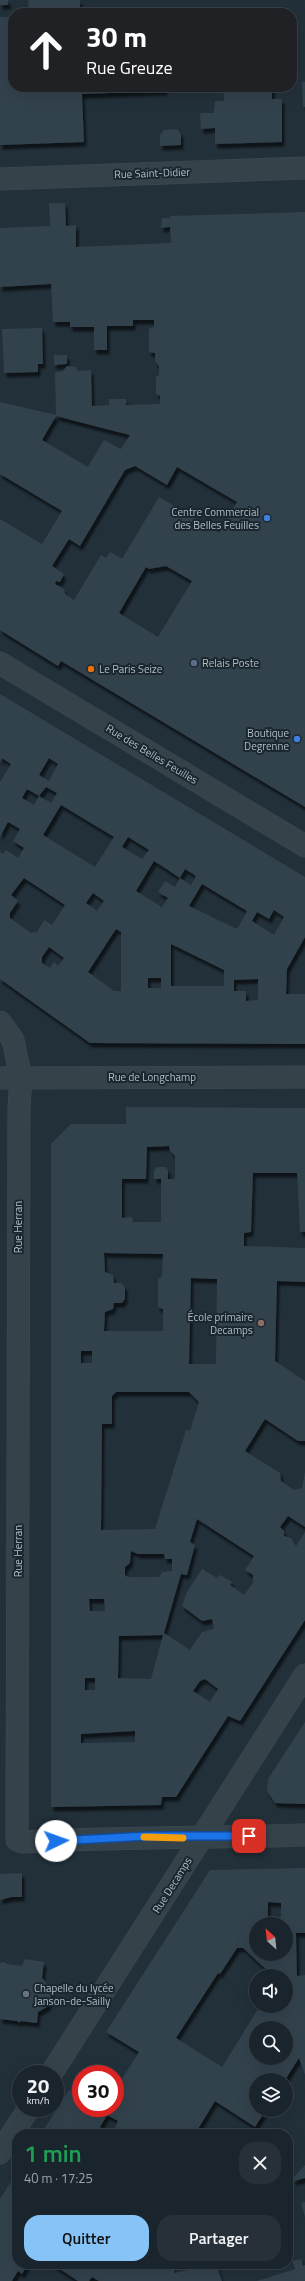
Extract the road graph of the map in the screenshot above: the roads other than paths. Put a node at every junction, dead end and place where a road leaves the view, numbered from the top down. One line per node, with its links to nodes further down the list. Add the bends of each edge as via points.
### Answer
1 (305, 168): 2 (street, Rue Saint-Didier)
2 (0, 179)
3 (0, 663): 4 (street, Rue des Belles Feuilles)
4 (305, 846)
5 (0, 1022): 7 (street, via 13,1040)
6 (305, 1077): 7 (street, Rue de Longchamp)
7 (10, 1078): 10 (street, Rue Herran, via 19,1107 18,1840 22,1842 148,1836)
8 (305, 1675): 10 (street, Rue Decamps)
9 (305, 1835): 10 (street)
10 (201, 1838): 11 (street, Rue Decamps)
11 (57, 2065)
12 (23, 2117): 13 (street)
13 (16, 2129)
14 (12, 2135): 15 (street)
15 (0, 2154)

